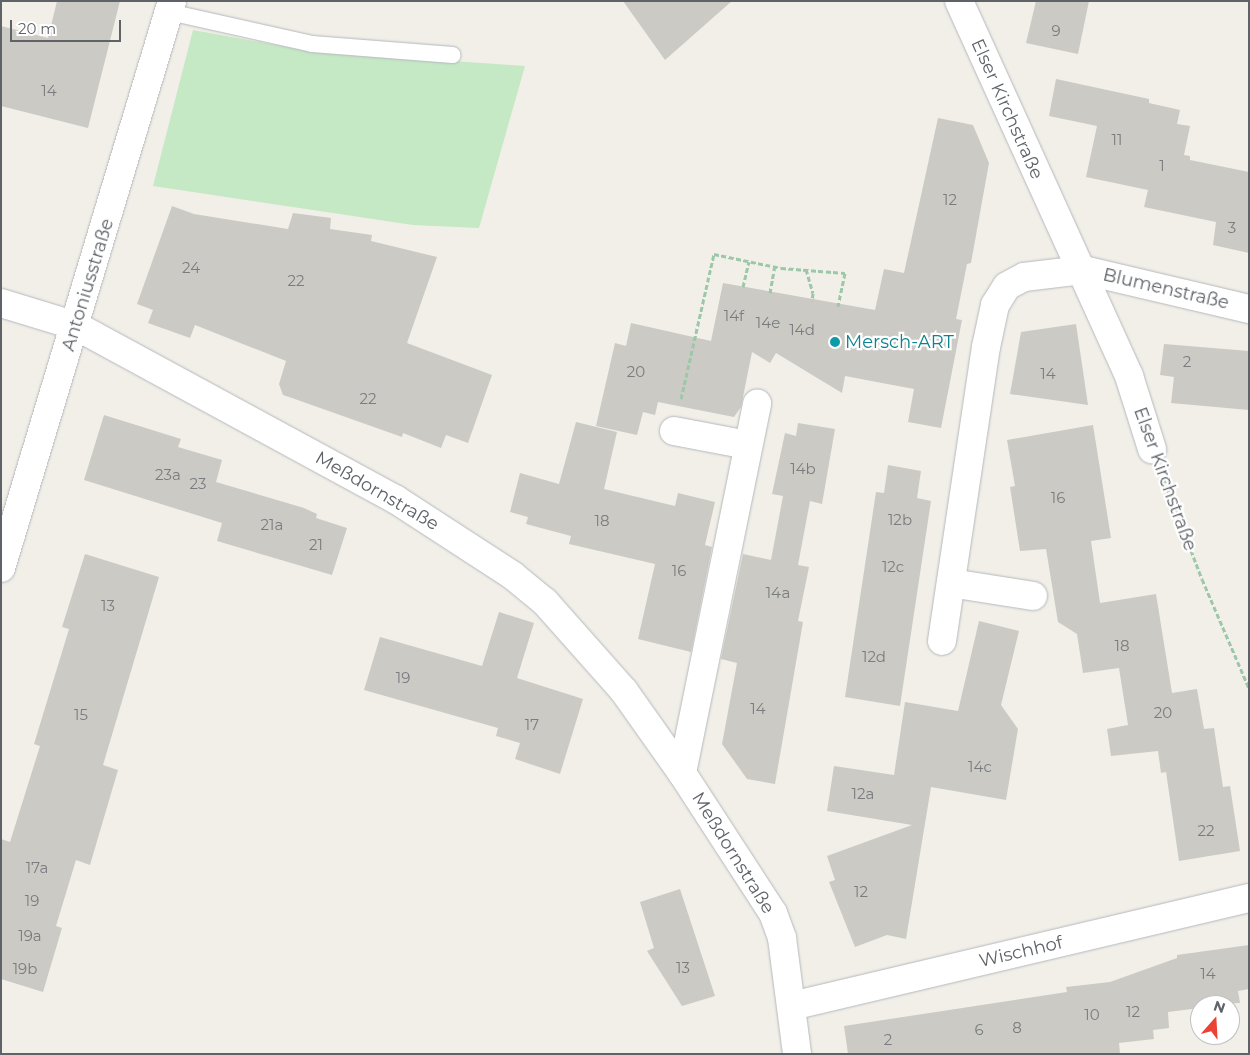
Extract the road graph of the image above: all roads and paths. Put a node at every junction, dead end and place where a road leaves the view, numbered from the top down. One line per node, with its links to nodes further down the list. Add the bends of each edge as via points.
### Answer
1 (959, 1): 7 (street, Elser Kirchstraße, via 1021,144)
2 (170, 7): 3 (lane, via 312,44); 14 (street, Antoniusstraße)
3 (453, 55)
4 (749, 262): 5 (path); 8 (path); 16 (path, via 714,254)
5 (775, 266): 6 (path); 9 (path)
6 (806, 269): 10 (path); 12 (path, via 845,273)
7 (1083, 270): 13 (street, Blumenstraße); 18 (street, Elser Kirchstraße, via 1129,376); 20 (street, via 1024,276 1007,286 995,305)
8 (743, 287)
9 (770, 292)
10 (812, 301)
11 (1, 303): 14 (street, Meßdornstraße)
12 (838, 306)
13 (1249, 309)
14 (76, 326): 19 (street, Antoniusstraße); 24 (street, Meßdornstraße, via 395,499 512,575 574,632 624,691)
15 (757, 404): 17 (street, Meßdornstraße)
16 (674, 431): 17 (street)
17 (748, 446): 24 (street, Meßdornstraße)
18 (1152, 449): 23 (path, Elser Kirchstraße, via 1202,579)
19 (1, 568)
20 (951, 584): 21 (street); 22 (street)
21 (1033, 596)
22 (942, 641)
23 (1249, 688)
24 (682, 773): 26 (street, Meßdornstraße, via 773,914 782,938)
25 (1249, 898): 26 (street, Wischhof)
26 (792, 1006): 27 (street, Meßdornstraße)
27 (797, 1054)

